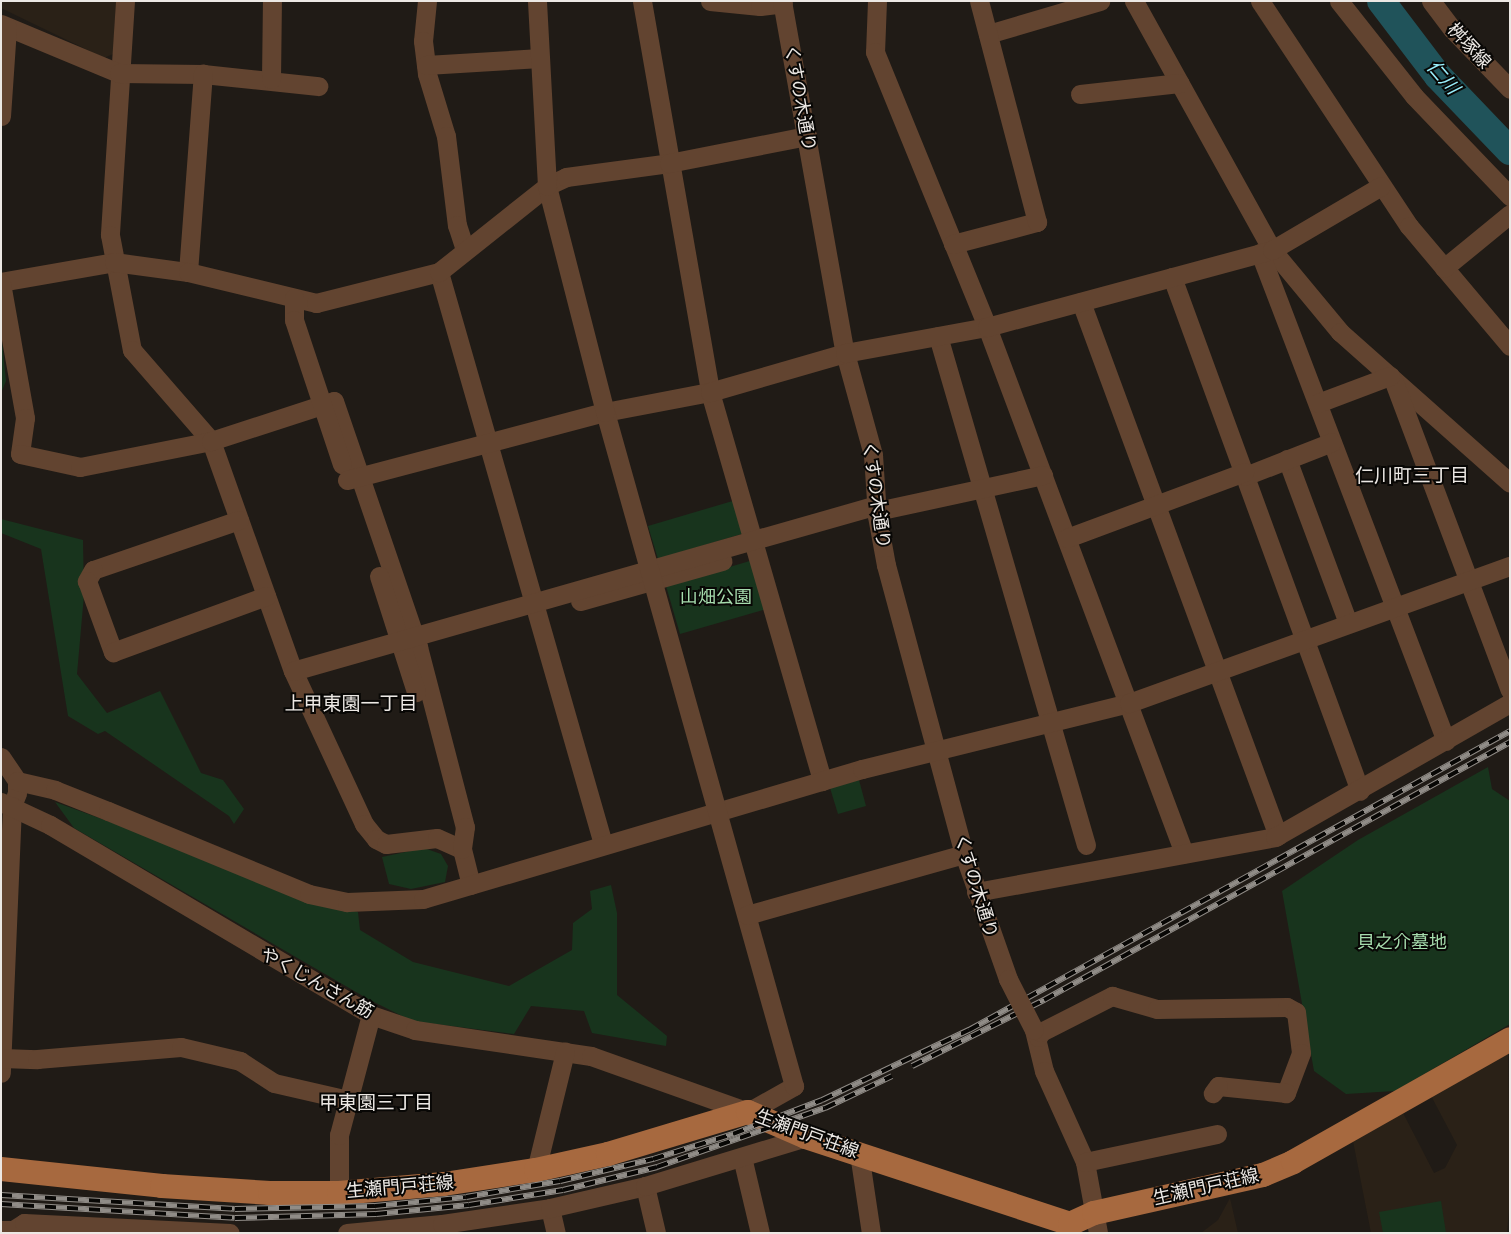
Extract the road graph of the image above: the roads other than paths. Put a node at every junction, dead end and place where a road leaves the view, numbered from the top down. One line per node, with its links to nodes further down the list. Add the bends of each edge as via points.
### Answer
1 (125, 1): 19 (street)
2 (272, 1): 21 (street)
3 (427, 1): 18 (street)
4 (537, 1): 17 (street)
5 (642, 1): 28 (street)
6 (710, 1): 14 (street, via 760,6)
7 (877, 1): 33 (street, via 875,52)
8 (979, 1): 16 (street)
9 (1100, 1): 16 (street)
10 (1134, 1): 22 (street)
11 (1260, 1): 30 (street)
12 (1339, 1): 31 (street, via 1414,96)
13 (1430, 1): 24 (street, 桝塚線)
14 (782, 2): 27 (street, くすの木通り)
15 (4, 26): 19 (street); 26 (street)
16 (988, 34): 33 (street, via 1037,222)
17 (540, 58): 18 (street); 29 (street)
18 (426, 65): 34 (street, via 446,136 457,225)
19 (119, 73): 20 (street); 36 (street, via 110,235)
20 (203, 74): 21 (street); 38 (street)
21 (271, 79): 23 (street)
22 (1180, 83): 25 (street); 35 (street)
23 (318, 86)
24 (1510, 89)
25 (1080, 94)
26 (1, 116)
27 (807, 136): 28 (street); 47 (street, くすの木通り)
28 (669, 163): 29 (street, via 566,177); 49 (street)
29 (547, 186): 34 (street); 52 (street)
30 (1381, 186): 35 (street); 37 (street)
31 (1510, 196)
32 (1510, 214): 37 (street)
33 (953, 244): 44 (street)
34 (465, 249): 39 (street)
35 (1266, 252): 40 (street); 48 (street, via 1340,332); 50 (street)
36 (114, 262): 38 (street); 41 (street); 53 (street, via 132,350)
37 (1444, 268): 46 (street)
38 (188, 272): 42 (street)
39 (439, 272): 42 (street, via 316,303); 55 (street)
40 (1172, 277): 43 (street); 57 (street)
41 (1, 283): 53 (street, via 24,418 20,454 80,468)
42 (294, 298): 51 (street, via 294,320)
43 (1081, 302): 44 (street); 62 (street)
44 (987, 327): 45 (street); 58 (street)
45 (938, 336): 47 (street); 61 (street)
46 (1510, 346)
47 (845, 353): 49 (street); 63 (street, くすの木通り, via 873,454)
48 (1392, 378): 50 (street); 60 (street); 69 (street)
49 (710, 392): 52 (street); 66 (street)
50 (1318, 403): 54 (street)
51 (321, 405): 53 (street); 59 (street)
52 (605, 412): 55 (street); 68 (street)
53 (211, 441): 64 (street)
54 (1332, 442): 56 (street); 72 (street)
55 (491, 444): 59 (street); 71 (street)
56 (1288, 459): 57 (street); 73 (street)
57 (1244, 474): 62 (street); 74 (street)
58 (1043, 475): 61 (street); 65 (street)
59 (353, 478): 75 (street)
60 (1510, 483)
61 (983, 488): 63 (street); 81 (street)
62 (1155, 505): 65 (street); 76 (street)
63 (877, 511): 66 (street); 83 (street, くすの木通り, via 886,565)
64 (239, 520): 70 (street); 70 (street, via 93,570 88,581 113,652)
65 (1067, 538): 79 (street)
66 (757, 544): 68 (street); 86 (street)
67 (1510, 566): 69 (street)
68 (651, 575): 71 (street); 89 (street)
69 (1469, 581): 72 (street); 78 (street)
70 (266, 596): 77 (street)
71 (536, 607): 75 (street); 91 (street)
72 (1395, 607): 73 (street); 82 (street)
73 (1348, 623): 74 (street)
74 (1304, 638): 76 (street); 87 (street)
75 (409, 643): 77 (street); 93 (street, via 453,831)
76 (1216, 671): 79 (street); 90 (street)
77 (295, 677): 93 (street, via 368,832 386,844 437,838)
78 (1510, 690)
79 (1129, 703): 81 (street); 94 (street)
80 (1510, 703): 82 (street)
81 (1051, 724): 83 (street); 92 (street)
82 (1446, 741): 87 (street)
83 (937, 749): 86 (street); 95 (street, くすの木通り)
84 (1, 758): 85 (street)
85 (17, 781): 88 (street, via 18,793); 96 (street, via 55,790 309,894 347,902 378,902 423,899)
86 (822, 781): 89 (street)
87 (1360, 791): 90 (street)
88 (7, 804): 98 (street); 100 (street, やくじんさん筋, via 50,825)
89 (719, 811): 91 (street); 99 (street)
90 (1278, 836): 94 (street)
91 (603, 844): 96 (street)
92 (1086, 845)
93 (462, 849): 96 (street)
94 (1184, 853): 97 (street)
95 (964, 854): 97 (street, くすの木通り); 99 (street)
96 (472, 885)
97 (976, 892): 101 (street, くすの木通り, bridge, via 1008,979)
98 (5, 910): 104 (street)
99 (746, 915): 107 (street, via 794,1086)
100 (371, 1015): 103 (street, やくじんさん筋, via 415,1030); 106 (street)
101 (1036, 1033): 105 (street, via 1112,996 1156,1009 1287,1007 1296,1012 1301,1053 1286,1093 1218,1086); 112 (street, くすの木通り, via 1044,1071)
102 (1510, 1039): 118 (main road, 生瀬門戸荘線, via 1293,1162 1263,1175)
103 (565, 1052): 107 (street, やくじんさん筋, via 600,1059); 114 (street)
104 (2, 1066): 106 (street, via 37,1059 181,1047 240,1061 274,1083)
105 (1213, 1093)
106 (348, 1100): 116 (street, via 340,1135)
107 (748, 1112): 109 (main road, 生瀬門戸荘線); 114 (main road, 生瀬門戸荘線, via 608,1154)
108 (1217, 1134): 112 (street)
109 (806, 1137): 110 (main road, 生瀬門戸荘線); 111 (street)
110 (859, 1153): 120 (main road, 生瀬門戸荘線); 127 (street)
111 (742, 1157): 115 (street); 126 (street)
112 (1085, 1162): 118 (street, くすの木通り)
113 (1, 1169): 116 (main road, 生瀬門戸荘線, via 162,1186 270,1193)
114 (536, 1170): 116 (main road, 生瀬門戸荘線, via 444,1184)
115 (645, 1186): 117 (street); 125 (street)
116 (338, 1193)
117 (550, 1208): 119 (street); 124 (street)
118 (1096, 1223): 120 (main road, 生瀬門戸荘線)
119 (452, 1228): 123 (street)
120 (1066, 1229)
121 (9, 1231): 122 (street, via 24,1223)
122 (230, 1233)
123 (348, 1233)
124 (556, 1233)
125 (656, 1233)
126 (760, 1233)
127 (871, 1233)

